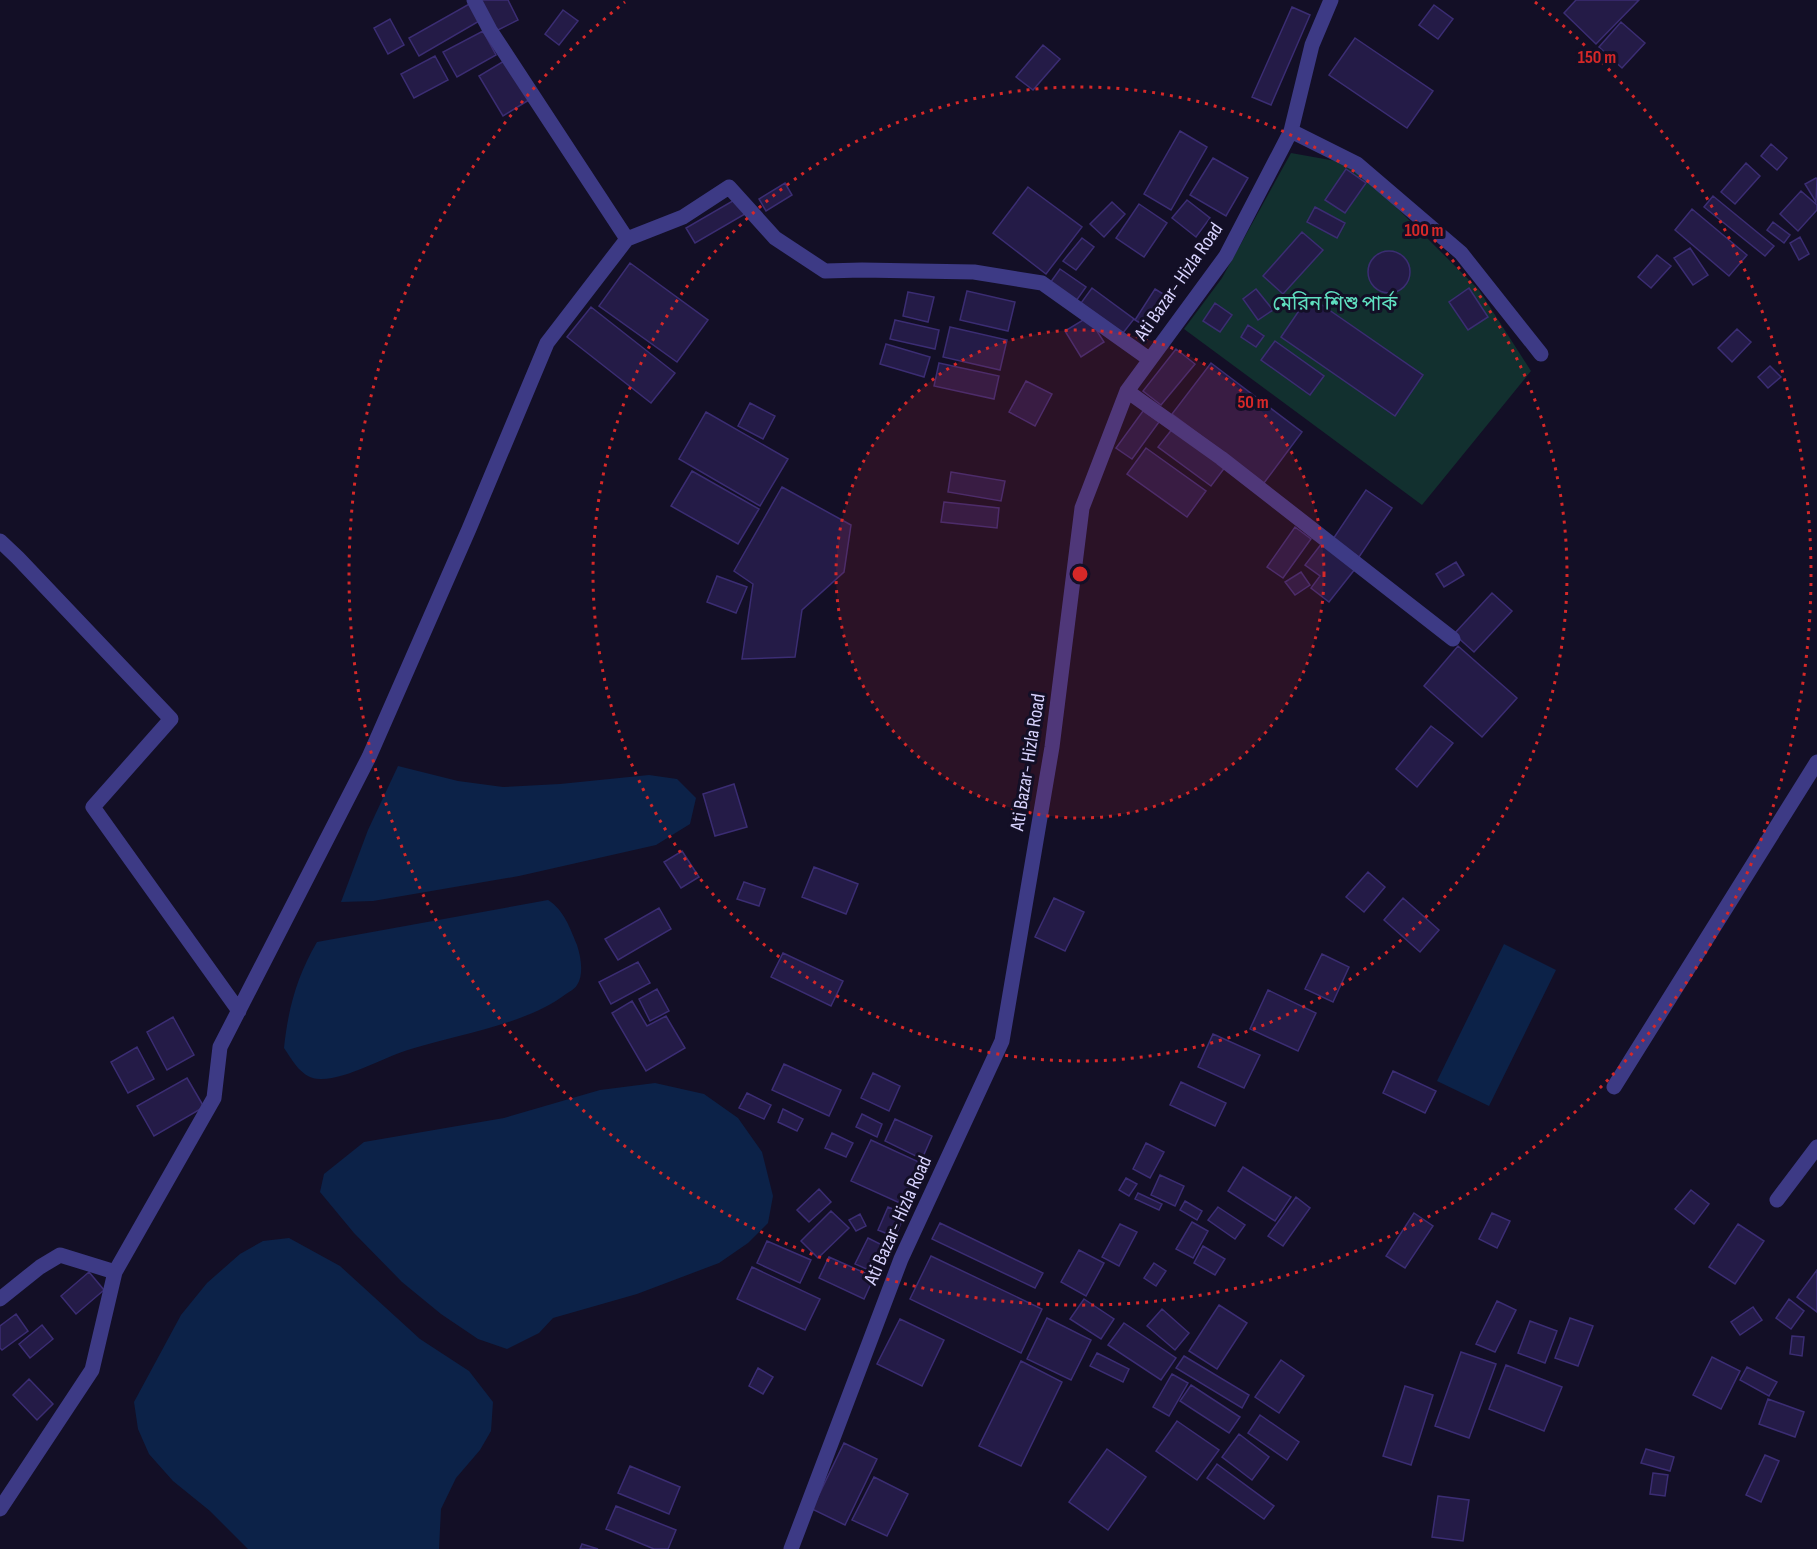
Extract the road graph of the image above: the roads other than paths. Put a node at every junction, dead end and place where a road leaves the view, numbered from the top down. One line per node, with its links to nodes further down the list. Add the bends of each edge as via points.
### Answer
1 (474, 0): 4 (street)
2 (1331, 0): 3 (street, Ati Bazar- Hizla Road, via 1312,45)
3 (1291, 131): 5 (street, via 1357,164 1461,253); 6 (street, Ati Bazar- Hizla Road, via 1226,256)
4 (627, 239): 6 (street, via 683,217 729,187 775,238 825,271 974,272 1042,284); 11 (street, via 547,343 369,757)
5 (1541, 354)
6 (1149, 359): 7 (street, Ati Bazar- Hizla Road)
7 (1127, 391): 9 (street, via 1221,458); 18 (street, Ati Bazar- Hizla Road, via 1082,508 1052,747 1002,1041 901,1259)
8 (0, 541): 11 (street, via 171,719 93,807)
9 (1453, 639)
10 (1817, 762): 12 (street)
11 (238, 1011): 15 (street, via 220,1047 214,1098)
12 (1614, 1087)
13 (1817, 1147): 14 (street)
14 (1777, 1200)
15 (115, 1272): 16 (street, via 60,1255); 17 (street, via 92,1370)
16 (0, 1299)
17 (0, 1509)
18 (791, 1549)

